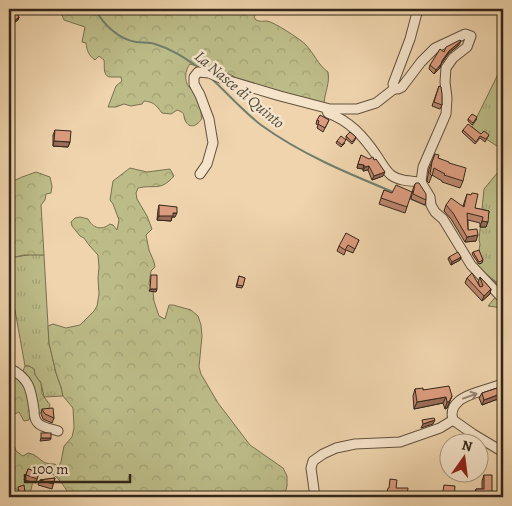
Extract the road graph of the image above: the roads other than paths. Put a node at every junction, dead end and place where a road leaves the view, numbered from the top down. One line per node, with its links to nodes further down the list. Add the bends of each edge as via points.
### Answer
1 (418, 9): 2 (street)
2 (394, 89): 3 (street, via 376,103 357,109); 5 (street, via 402,87 434,48 465,34 471,36 467,47 446,68 446,114)
3 (330, 110): 4 (street, via 198,72 194,84 209,120 213,143 207,164); 5 (street, via 328,113 349,124 364,138 392,176)
4 (200, 174)
5 (420, 182): 6 (street, via 435,212 443,219 471,265)
6 (503, 299)
7 (9, 368): 10 (street, via 25,379 37,422)
8 (503, 384): 9 (street, one-way to 8, via 456,402)
9 (453, 420): 11 (street); 12 (street, via 400,442 355,444 323,454 313,461 311,468)
10 (58, 431)
11 (503, 452)
12 (315, 497)

